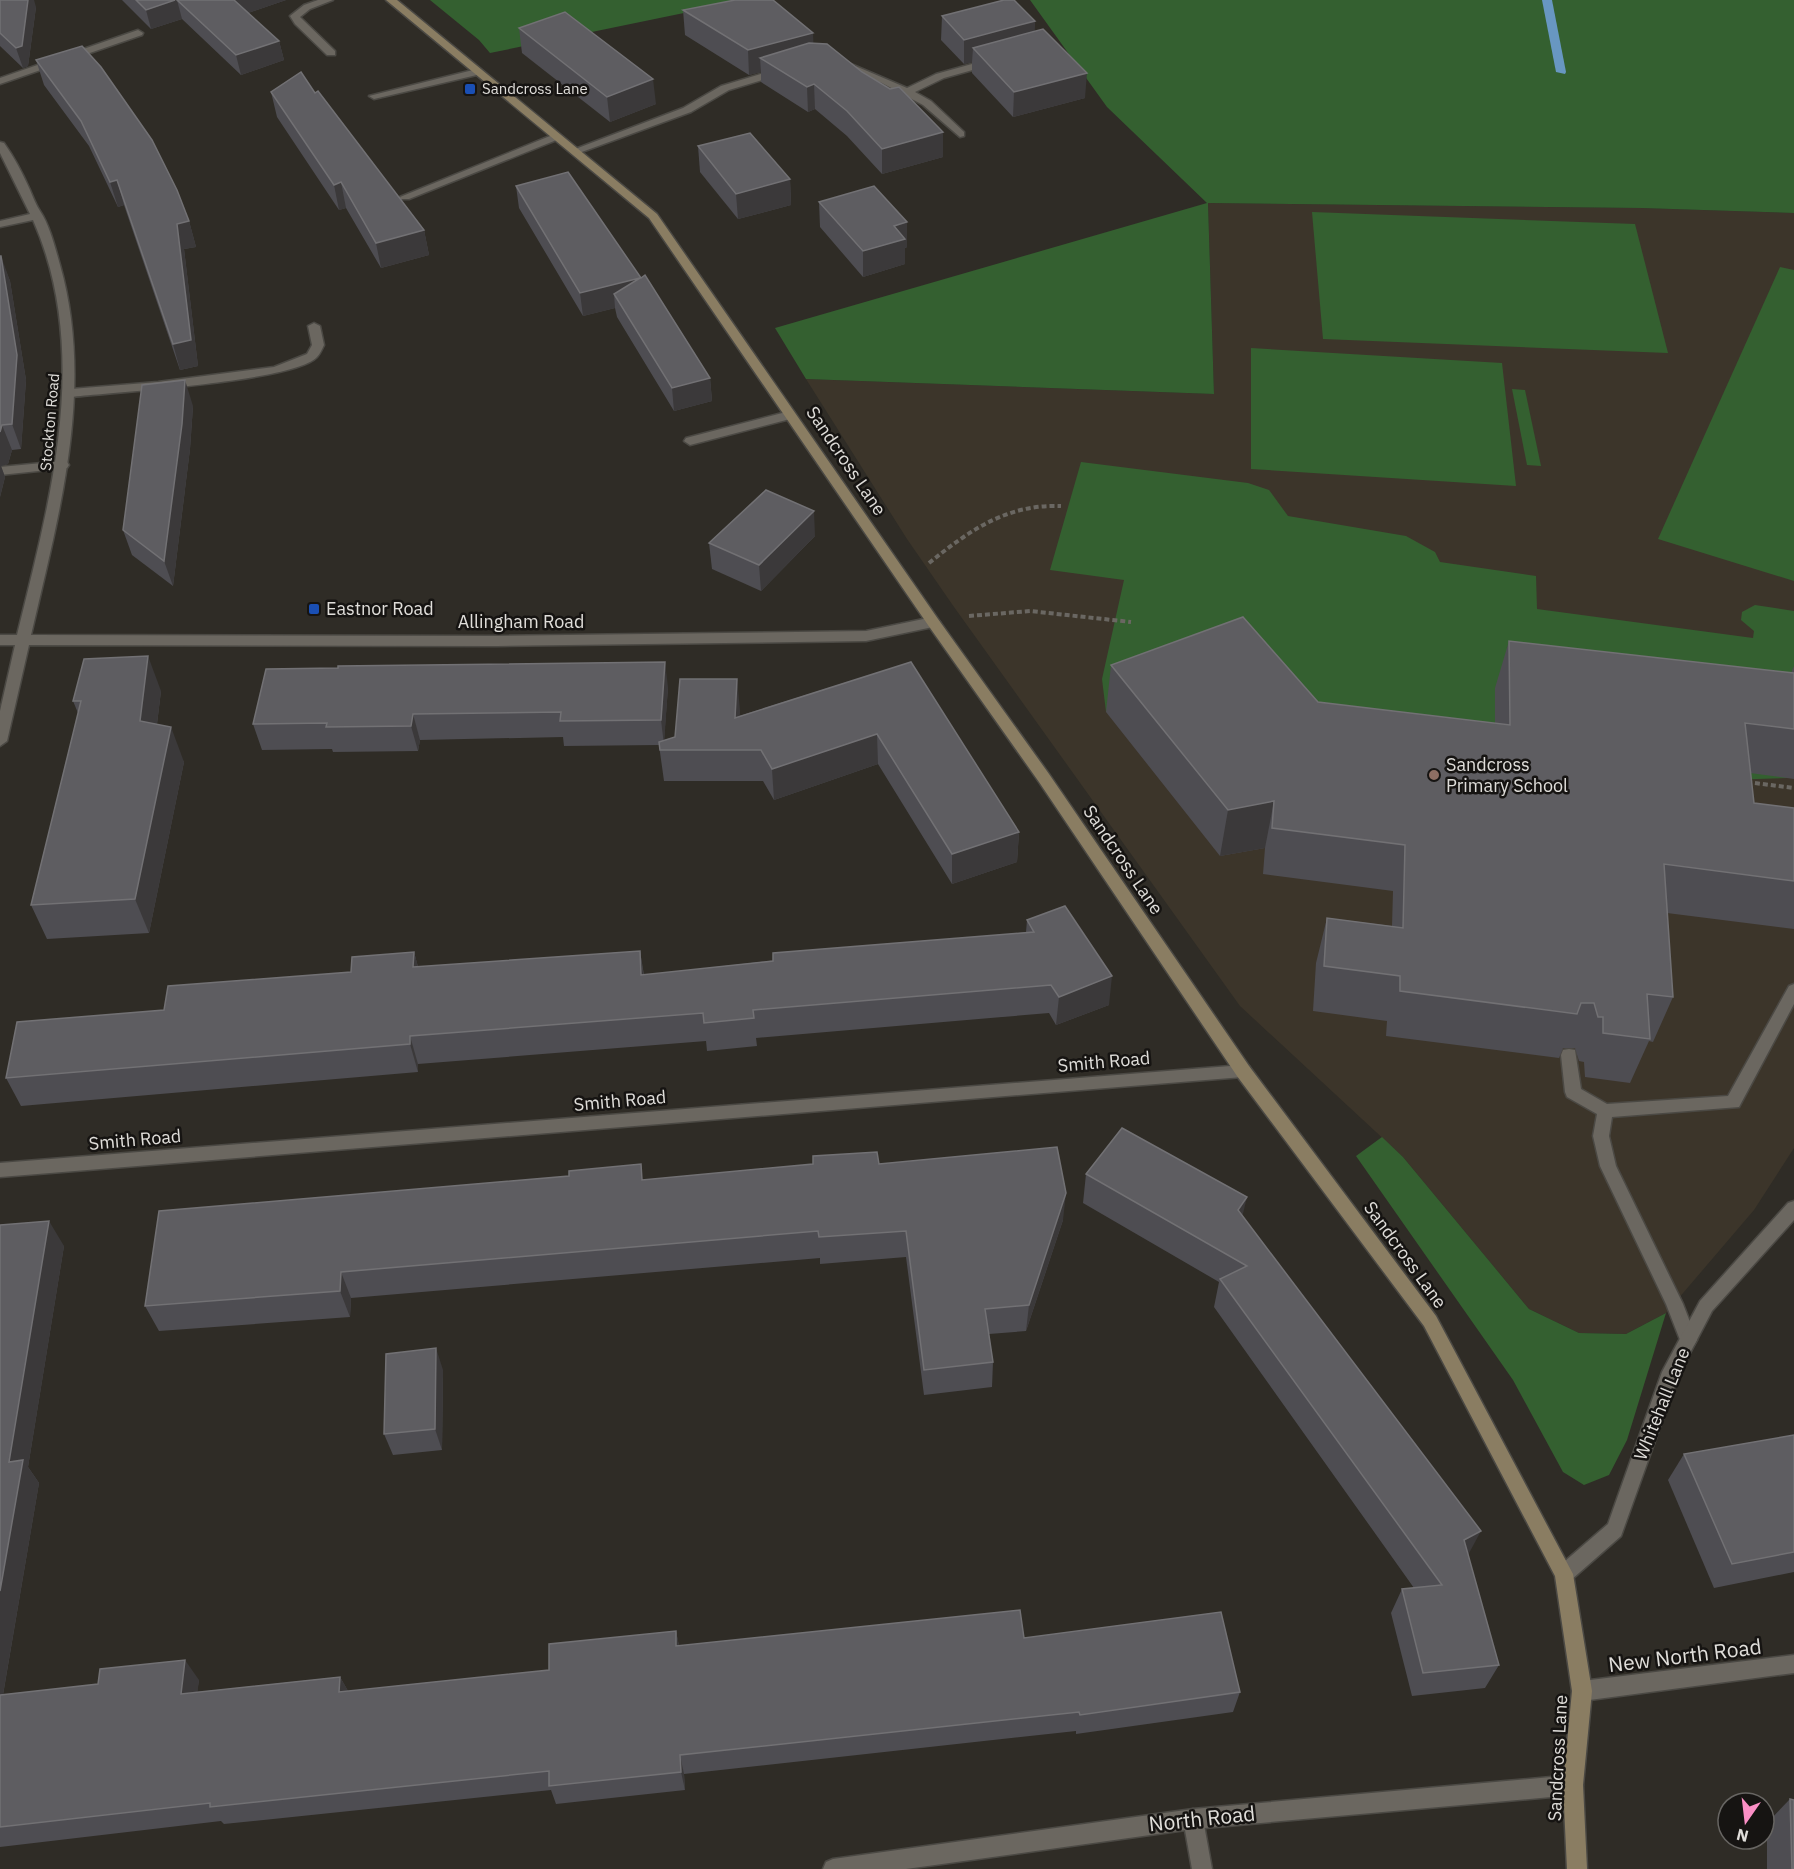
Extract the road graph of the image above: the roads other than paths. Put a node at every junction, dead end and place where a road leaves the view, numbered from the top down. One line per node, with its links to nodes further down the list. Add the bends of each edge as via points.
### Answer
1 (328, 0): 4 (street, via 295,16)
2 (391, 0): 8 (street, Sandcross Lane)
3 (138, 33): 9 (street)
4 (331, 53)
5 (1007, 58): 10 (street, via 940,76)
6 (827, 62): 10 (street, via 847,65)
7 (794, 65): 15 (street, via 725,88 687,110)
8 (477, 72): 11 (street); 13 (street, Sandcross Lane)
9 (0, 81)
10 (908, 92): 12 (street, via 927,103)
11 (374, 96)
12 (960, 134)
13 (555, 136): 15 (street, Sandcross Lane); 16 (street)
14 (0, 145): 17 (street, Stockton Road)
15 (575, 152): 21 (street, Sandcross Lane, via 653,216)
16 (405, 197)
17 (38, 215): 18 (street); 20 (street, Stockton Road, via 60,283 70,343)
18 (0, 224)
19 (314, 326): 20 (street, via 318,345 312,356 276,370)
20 (71, 393): 23 (street, Stockton Road)
21 (790, 415): 22 (street); 25 (street, Sandcross Lane)
22 (690, 441)
23 (63, 465): 24 (street); 26 (street, Stockton Road)
24 (0, 471)
25 (933, 622): 26 (street, Allingham Road, via 866,636 497,641); 31 (street, Sandcross Lane)
26 (23, 639): 27 (street, Allingham Road); 28 (street)
27 (0, 640)
28 (0, 741)
29 (1794, 990): 32 (street, via 1733,1102)
30 (1569, 1055): 32 (street, via 1573,1092)
31 (1243, 1071): 33 (street, Smith Road); 36 (street, Sandcross Lane, via 1430,1321)
32 (1605, 1111): 35 (street, via 1601,1136 1608,1166)
33 (0, 1170)
34 (1794, 1208): 35 (street, Whitehall Lane, via 1706,1306)
35 (1688, 1340): 36 (street, Whitehall Lane, via 1671,1372 1615,1530)
36 (1564, 1574): 38 (street, Sandcross Lane)
37 (1794, 1664): 38 (street, New North Road)
38 (1582, 1691): 39 (street, Sandcross Lane)
39 (1573, 1785): 40 (street, North Road); 43 (street, Sandcross Lane)
40 (1193, 1819): 41 (street, North Road); 42 (street)
41 (833, 1869)
42 (1202, 1869)
43 (1577, 1869)

